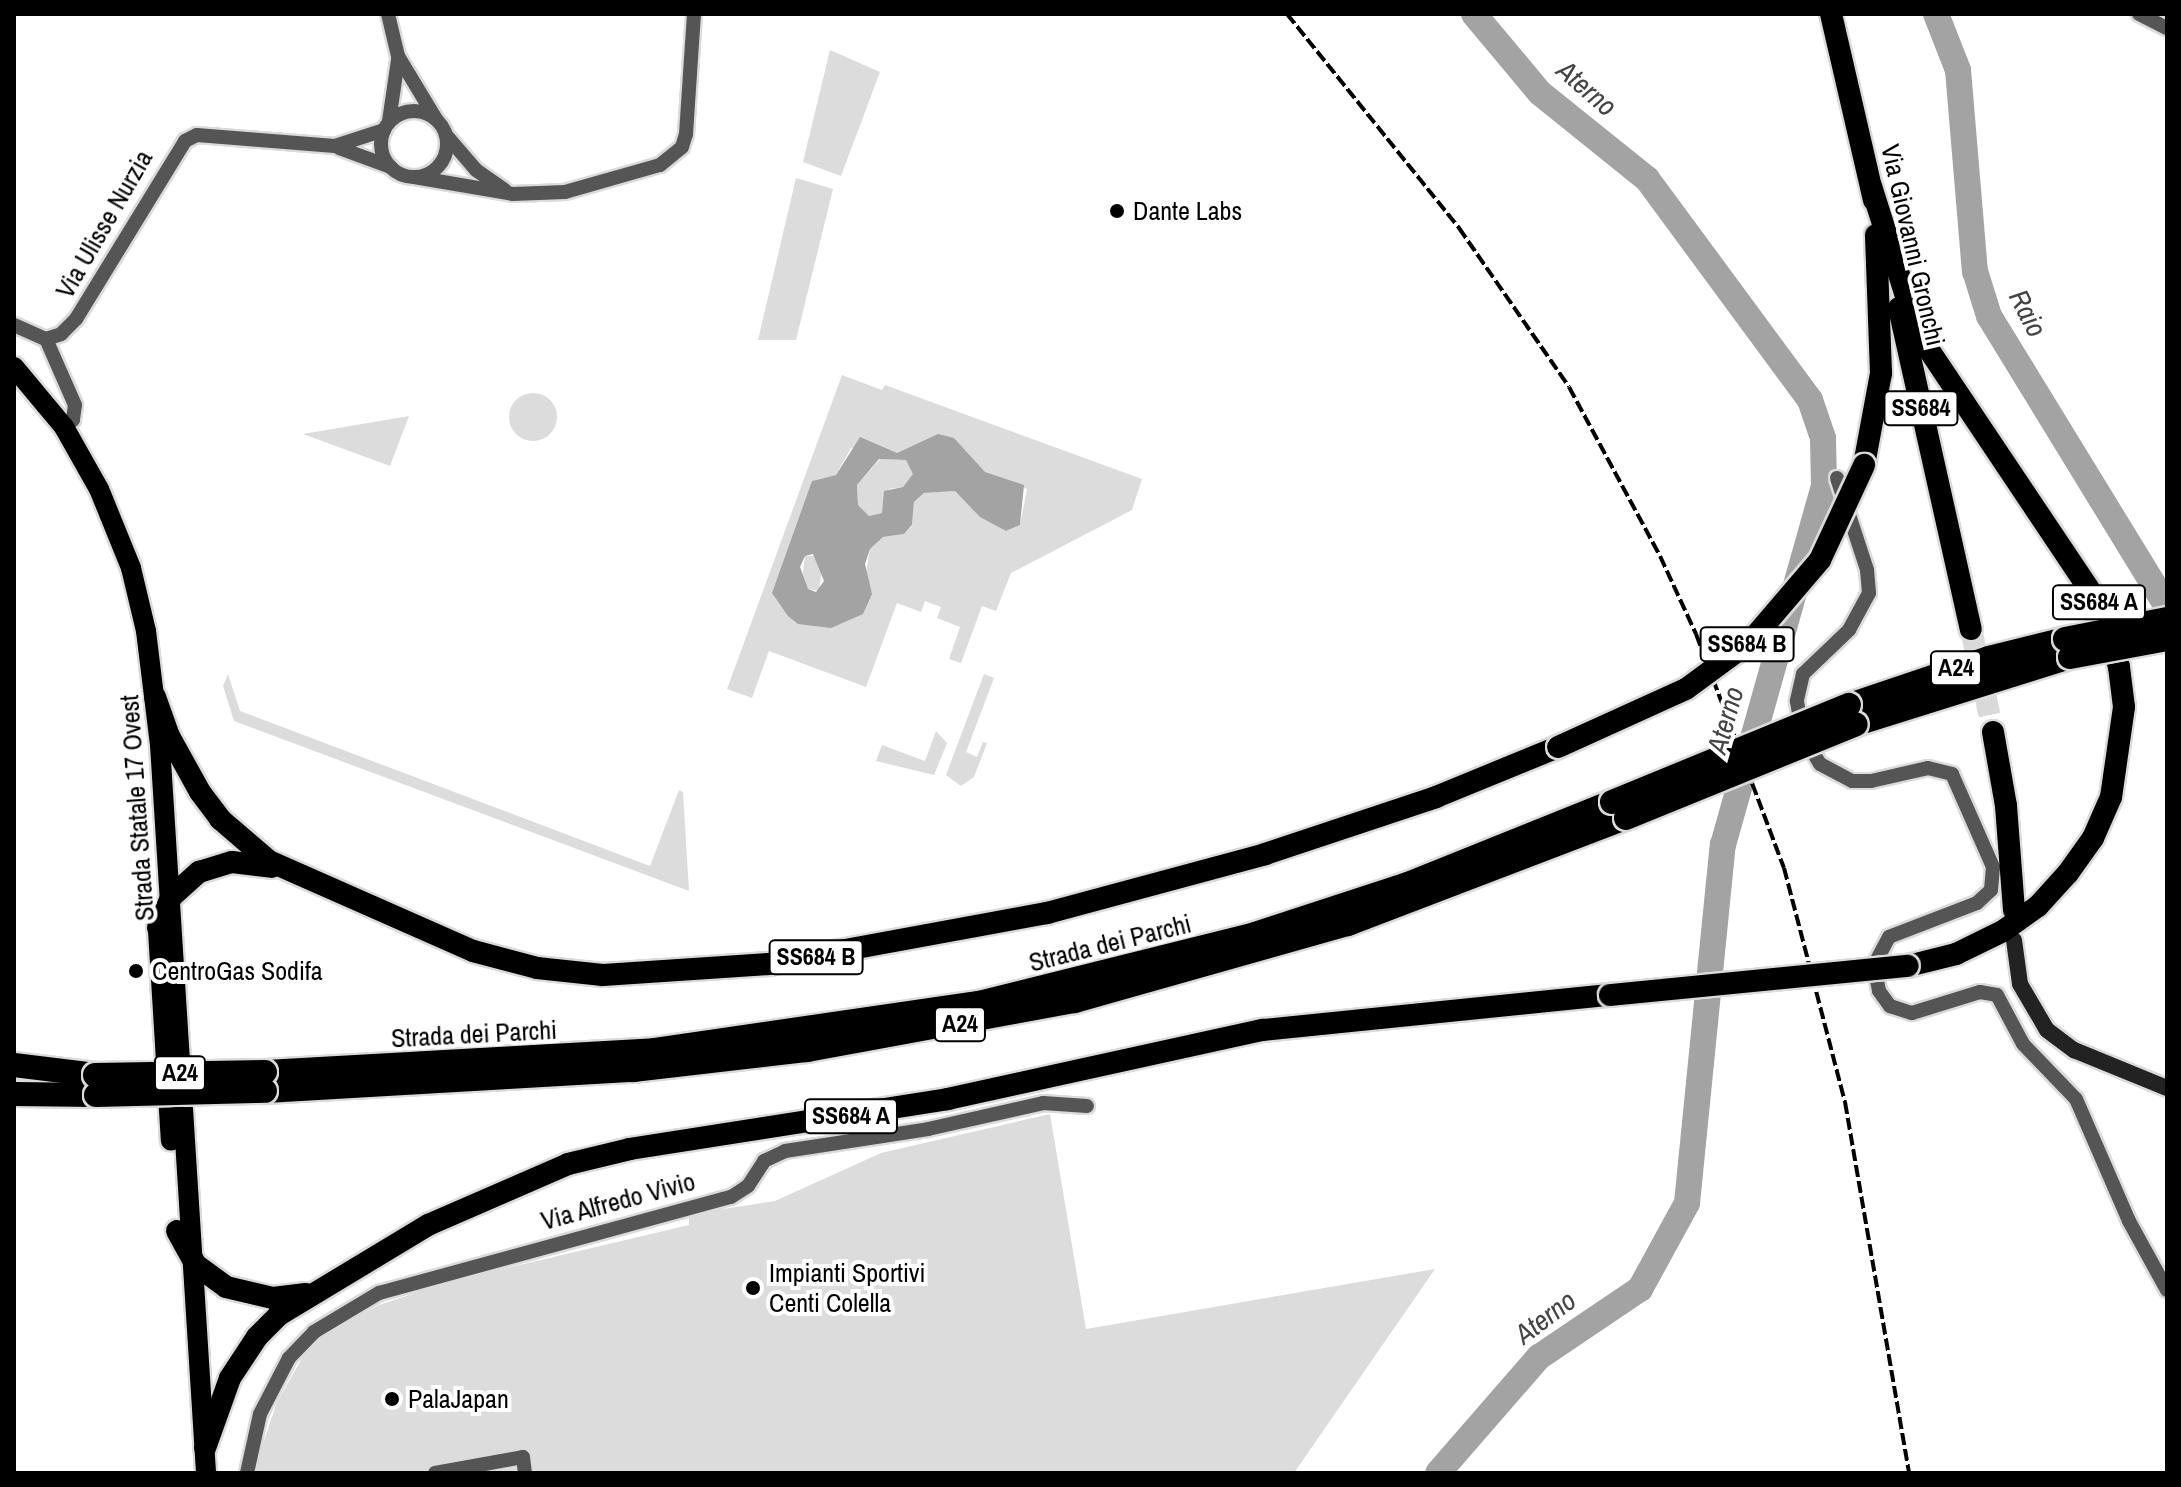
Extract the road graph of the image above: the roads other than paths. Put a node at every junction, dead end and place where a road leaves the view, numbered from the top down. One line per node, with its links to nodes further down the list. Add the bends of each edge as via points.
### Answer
1 (388, 14): 6 (street)
2 (694, 14): 14 (street, via 686,134 674,157 597,187)
3 (1831, 14): 13 (highway, Via Giovanni Gronchi / SS684)
4 (2139, 14): 5 (street)
5 (2167, 28)
6 (398, 56): 7 (street); 8 (street)
7 (436, 119): 8 (street, via 417,111); 9 (street)
8 (387, 126): 10 (street, Via Ulisse Nurzia); 11 (street, via 381,149)
9 (446, 135): 12 (street, via 440,164); 14 (street, via 476,170)
10 (335, 146): 11 (street, Via Ulisse Nurzia); 16 (street, Via Ulisse Nurzia, via 197,135 185,141 76,319 61,334)
11 (391, 167): 12 (street)
12 (414, 177): 14 (street)
13 (1871, 186): 21 (highway, Via Giovanni Gronchi / SS684); 26 (highway, SS684 B, bridge, via 1882,346 1877,414 1864,465 1828,547 1761,631 1686,689 1558,747 1370,820 1093,902 885,946 715,970 603,975 523,965 430,935); 40 (highway, SS684 A, bridge, via 1910,309 1929,350 2098,600 2117,656 2124,707 2111,797 2093,838 2068,873 2038,906 2003,931 1956,954 1908,966 1254,1031 948,1099 600,1155 464,1207)
14 (513, 194)
15 (14, 325): 16 (street)
16 (46, 339): 18 (street, via 75,405)
17 (14, 367): 18 (main road, Strada Statale 17 Ovest)
18 (68, 434): 24 (main road, Strada Statale 17 Ovest, via 108,506 131,568); 29 (main road, Strada Statale 17 Ovest, via 116,552 138,645)
19 (1837, 478): 39 (street, via 1869,575 1869,593 1849,630 1803,674 1797,701 1802,734 1820,764 1852,781 1928,768 1952,774 1964,791 1993,867 1991,890 1977,903 1889,937 1874,961 1877,987 1890,1006 1912,1013 1980,992 1997,995 2023,1044 2073,1093 2129,1221)
20 (2167, 619): 23 (highway, Strada dei Parchi / A24, bridge)
21 (1971, 629)
22 (2167, 639): 23 (highway, Strada dei Parchi / A24, bridge)
23 (2067, 648): 33 (highway, Strada dei Parchi / A24, bridge, via 1989,658 1348,924 1204,968 1046,1007 807,1050 634,1070)
24 (155, 697): 26 (highway, SS684 B, via 174,746 213,810 254,851); 27 (main road, Strada Statale 17 Ovest)
25 (1993, 732): 28 (highway, via 2006,806)
26 (288, 872): 27 (highway, SS684 B, via 219,864 193,875)
27 (170, 898): 29 (highway, SS684 B); 38 (main road, Strada Statale 17 Ovest)
28 (2014, 910)
29 (158, 928): 37 (main road, Strada Statale 17 Ovest)
30 (2014, 940): 34 (main road, via 2020,984 2047,1030 2074,1050)
31 (14, 1065): 33 (highway)
32 (14, 1076): 33 (highway, Strada dei Parchi / A24)
33 (96, 1085): 35 (highway, Strada dei Parchi / A24)
34 (2167, 1088)
35 (14, 1094)
36 (1087, 1106): 45 (street, Via Alfredo Vivio, via 1043,1103 928,1129 785,1151 764,1161 748,1186 731,1197 379,1293 314,1332 289,1358 260,1414)
37 (177, 1231): 38 (highway, SS684 A); 42 (main road, Strada Statale 17 Ovest)
38 (193, 1262): 40 (highway, SS684 A, via 219,1283 244,1293 282,1298); 41 (main road, Strada Statale 17 Ovest)
39 (2167, 1290)
40 (315, 1291): 41 (highway, SS684 A, via 270,1323 248,1349 221,1398)
41 (205, 1448): 43 (main road, Strada Statale 17 Ovest); 44 (street)
42 (192, 1473)
43 (206, 1473)
44 (216, 1473)
45 (247, 1473)
46 (435, 1473): 47 (street, via 523,1457)
47 (525, 1473)

